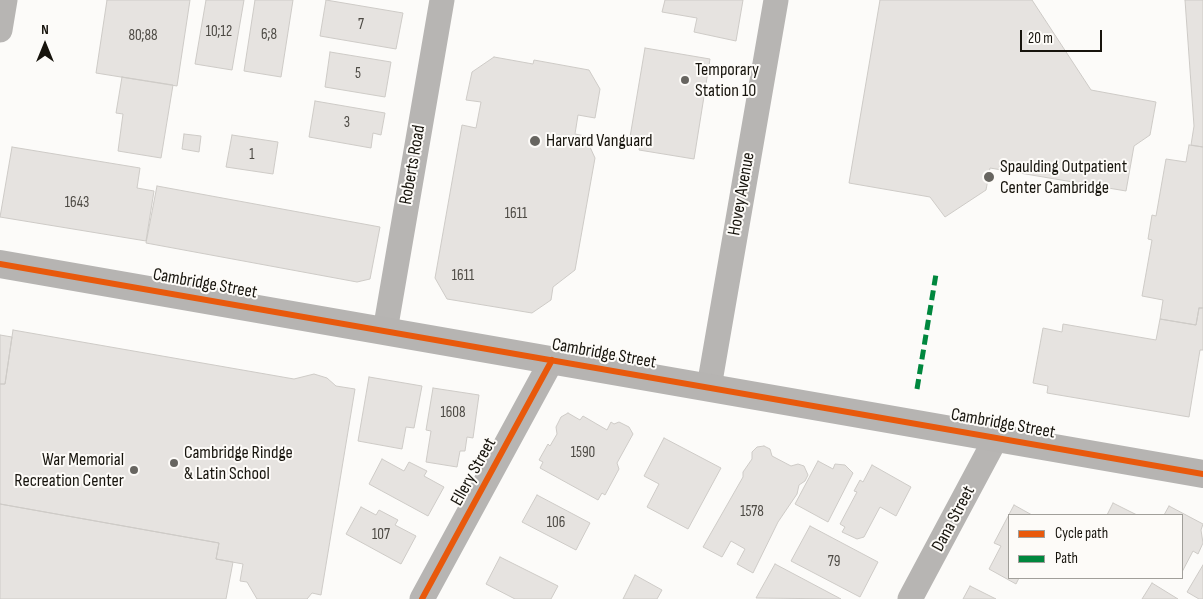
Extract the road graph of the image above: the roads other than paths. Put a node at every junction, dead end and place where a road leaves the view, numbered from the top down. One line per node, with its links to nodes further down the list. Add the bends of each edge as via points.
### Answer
1 (5, 0): 4 (street)
2 (442, 0): 6 (street, Roberts Road)
3 (776, 0): 8 (street, Hovey Avenue)
4 (0, 30)
5 (0, 264): 6 (main road, Cambridge Street)
6 (385, 331): 7 (main road, Cambridge Street)
7 (552, 360): 8 (main road, Cambridge Street); 11 (street, Ellery Street)
8 (709, 388): 9 (main road, Cambridge Street)
9 (996, 438): 10 (main road, Cambridge Street); 12 (street, Dana Street)
10 (1203, 474)
11 (422, 599)
12 (910, 599)

